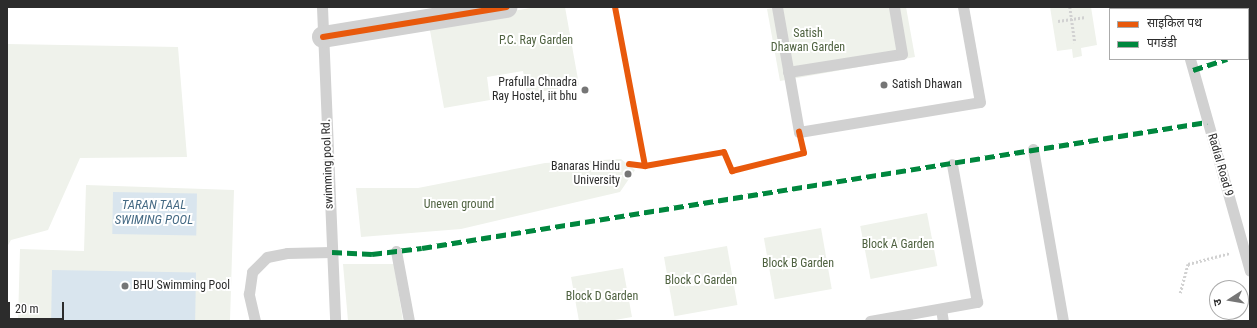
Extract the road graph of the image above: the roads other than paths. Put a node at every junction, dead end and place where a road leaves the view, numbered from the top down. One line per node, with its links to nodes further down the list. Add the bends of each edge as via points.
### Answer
1 (322, 7): 6 (lane, swimming pool Rd.)
2 (507, 7): 6 (street)
3 (777, 7): 8 (lane)
4 (894, 7): 8 (lane, via 902,54)
5 (963, 7): 8 (lane, via 980,102 799,132)
6 (324, 37): 13 (lane, swimming pool Rd.)
7 (1190, 60): 11 (lane, Radial Road 9)
8 (788, 72)
9 (1033, 149): 21 (lane)
10 (952, 164): 15 (lane, via 977,302)
11 (1247, 249): 14 (lane, Radial Road 9)
12 (396, 251): 18 (lane)
13 (332, 252): 16 (lane, via 287,253 267,257 252,272 249,294); 17 (lane, swimming pool Rd.)
14 (1250, 271)
15 (941, 309): 19 (lane); 20 (lane)
16 (255, 321)
17 (335, 321)
18 (409, 321)
19 (870, 321)
20 (943, 321)
21 (1063, 321)

